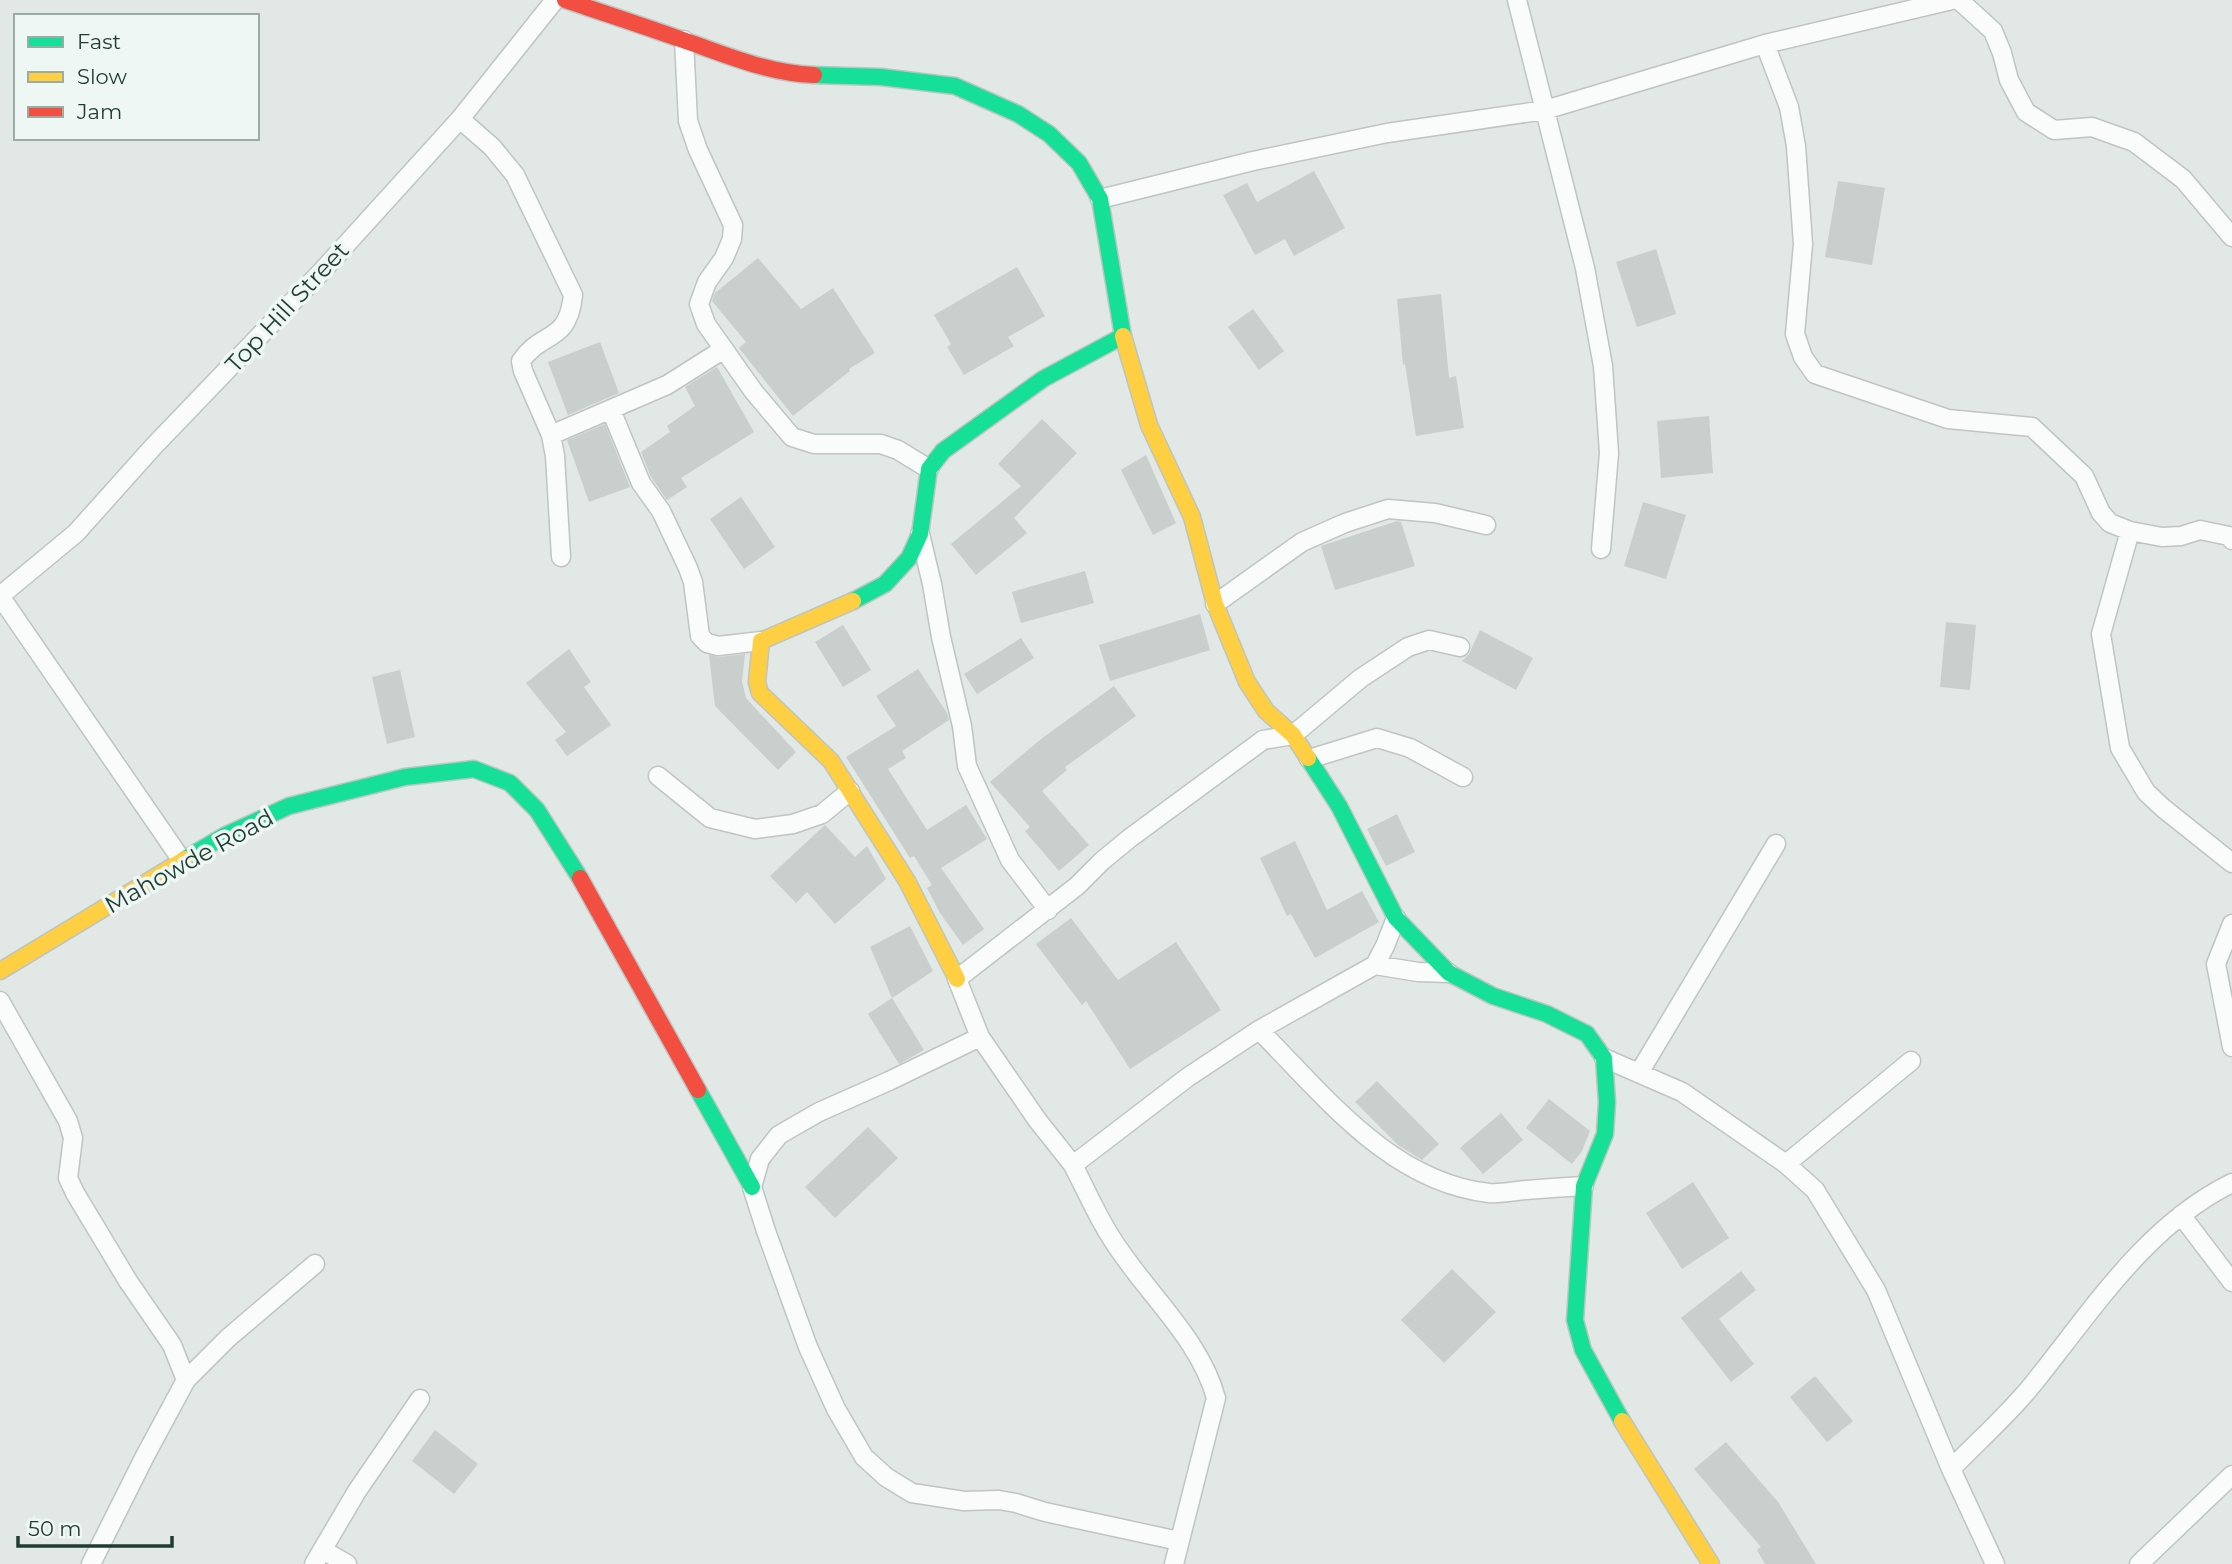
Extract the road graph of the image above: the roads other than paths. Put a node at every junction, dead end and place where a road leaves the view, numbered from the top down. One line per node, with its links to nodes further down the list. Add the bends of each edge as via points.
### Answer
1 (555, 0): 9 (street, Top Hill Street)
2 (565, 0): 6 (street)
3 (1517, 0): 8 (street)
4 (1952, 0): 7 (street)
5 (1959, 0): 11 (street, via 1993,31 2009,80 2026,112 2054,131 2092,127 2134,142 2183,179)
6 (684, 40): 10 (street, via 740,62 792,74 956,86 1018,114 1049,134 1079,163); 13 (street, via 688,121 733,225 733,239 699,304 706,324)
7 (1765, 44): 8 (street); 18 (street, via 1788,107 1796,146 1803,244 1795,334 1815,374 1948,419 2032,427 2084,476 2110,523)
8 (1545, 110): 10 (street, via 1374,136); 21 (street, via 1586,268 1603,366 1609,453)
9 (460, 119): 15 (street, via 515,175 573,295 564,326 521,360); 23 (street, Top Hill Street, via 76,533)
10 (1100, 199): 12 (street)
11 (2232, 237)
12 (1123, 336): 16 (street, via 1043,379 943,451); 24 (street, via 1149,425 1192,517)
13 (724, 349): 14 (street, via 667,385); 16 (street, via 792,437 814,444 880,444)
14 (611, 410): 15 (street); 25 (street, via 641,483 661,511 688,568 700,636 718,646)
15 (551, 435): 22 (street)
16 (929, 469): 19 (street)
17 (1486, 525): 24 (street, via 1435,513 1388,509 1302,542)
18 (2130, 531): 20 (street, via 2162,537 2200,530); 34 (street, via 2101,634 2120,748 2146,792)
19 (920, 534): 25 (street, via 909,558 885,584); 35 (street, via 967,766 1010,860)
20 (2232, 540)
21 (1601, 550)
22 (561, 557)
23 (0, 596): 33 (street)
24 (1215, 604): 27 (street, via 1247,682 1266,712)
25 (761, 641): 31 (street, via 760,693 831,761)
26 (1460, 647): 27 (street, via 1429,640 1408,648 1361,678)
27 (1293, 735): 28 (street); 35 (street, via 1263,740 1243,753 1130,838)
28 (1309, 759): 30 (street, via 1377,738 1410,748); 36 (street, via 1339,806)
29 (658, 776): 31 (street, via 710,818 755,829 822,814)
30 (1463, 777)
31 (850, 791): 41 (street, via 907,881)
32 (1776, 844): 48 (street)
33 (183, 862): 39 (street, Mahowde Road); 53 (street, Mahowde Road, via 226,835 289,806 405,777 474,769 510,783 537,810 579,877)
34 (2232, 863)
35 (1048, 909): 41 (street)
36 (1396, 918): 38 (street); 40 (street)
37 (2232, 924): 45 (street, via 2216,964)
38 (1375, 965): 40 (street); 43 (street)
39 (0, 971)
40 (1449, 973): 46 (street, via 1587,1034)
41 (957, 979): 44 (street)
42 (0, 1000): 57 (street, via 68,1121 73,1138 68,1178 75,1193 172,1345)
43 (1259, 1030): 50 (street, via 1188,1077); 52 (street, via 1327,1101 1369,1139 1406,1164 1465,1188 1491,1193)
44 (980, 1037): 50 (street); 53 (street, via 818,1112 779,1135 760,1159)
45 (2232, 1047)
46 (1604, 1058): 48 (street); 52 (street, via 1605,1134)
47 (1911, 1061): 49 (street)
48 (1639, 1073): 49 (street, via 1682,1092)
49 (1786, 1164): 59 (street, via 1815,1190 1877,1290)
50 (1073, 1165): 61 (street, via 1101,1222 1209,1375 1216,1398)
51 (2232, 1183): 54 (street)
52 (1584, 1186): 66 (street, via 1575,1320 1583,1350)
53 (752, 1187): 61 (street, via 808,1347 836,1409 864,1457 886,1477 912,1493 1016,1503)
54 (2180, 1215): 56 (street); 59 (street, via 2115,1278 2031,1387)
55 (315, 1264): 57 (street)
56 (2232, 1282)
57 (186, 1380): 63 (street)
58 (420, 1399): 62 (street)
59 (1951, 1469): 67 (street)
60 (2232, 1475): 68 (street)
61 (1180, 1541): 65 (street)
62 (318, 1557): 64 (street)
63 (91, 1564)
64 (347, 1564)
65 (1174, 1564)
66 (1711, 1564)
67 (1995, 1564)
68 (2139, 1564)

